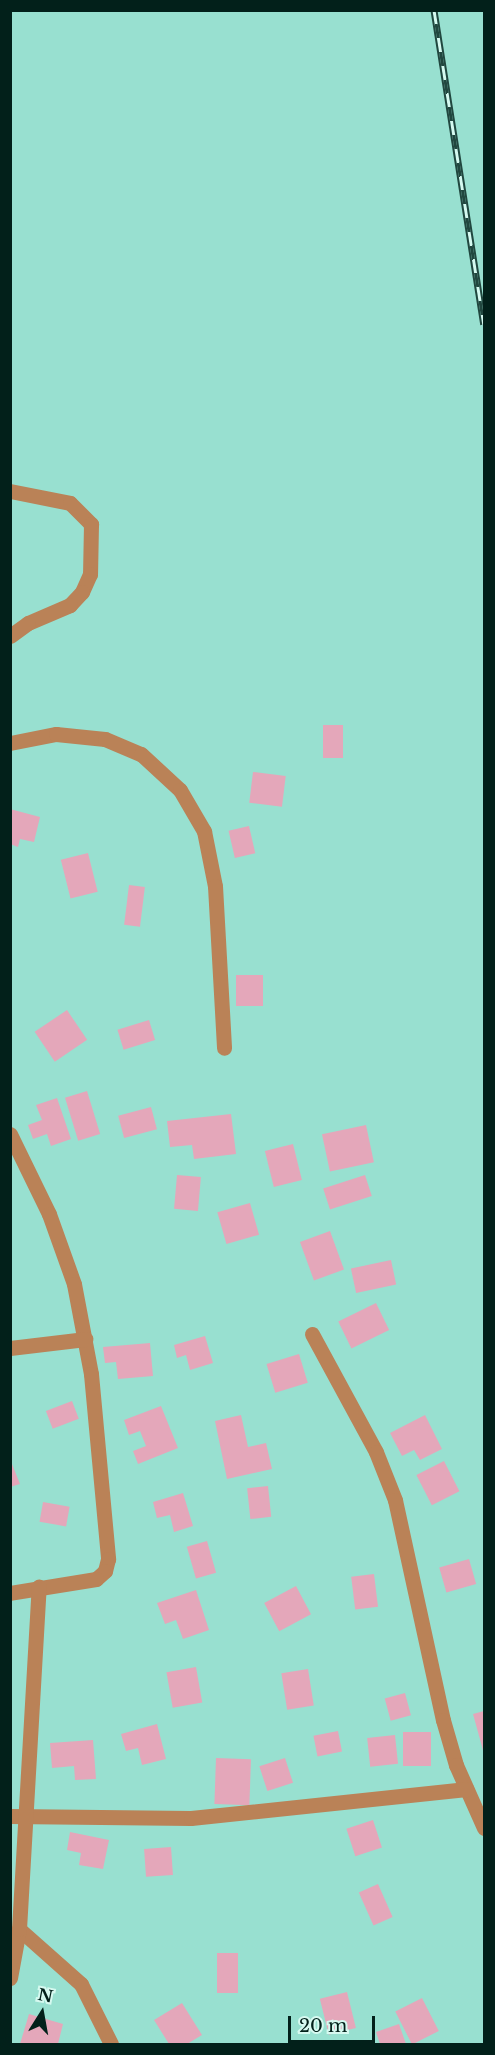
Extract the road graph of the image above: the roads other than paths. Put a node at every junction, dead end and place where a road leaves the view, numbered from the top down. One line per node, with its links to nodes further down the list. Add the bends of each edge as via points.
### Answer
1 (10, 491): 2 (street, via 70,503 91,524 90,574 82,592 70,605 28,623)
2 (10, 636)
3 (10, 743): 4 (street, via 56,734 105,739 141,754 180,790 204,831 215,886)
4 (224, 1048)
5 (10, 1134): 7 (street, via 49,1214 74,1284)
6 (312, 1334): 11 (street, via 376,1452 395,1500 443,1720)
7 (85, 1339): 8 (street); 9 (street, via 108,1559 105,1571 96,1579)
8 (10, 1348)
9 (39, 1587): 10 (street); 12 (street)
10 (10, 1593)
11 (466, 1789): 12 (street, via 191,1818); 13 (street)
12 (18, 1816): 14 (street)
13 (484, 1828)
14 (19, 1929): 15 (street); 16 (street, via 81,1984)
15 (10, 1978)
16 (111, 2044)

